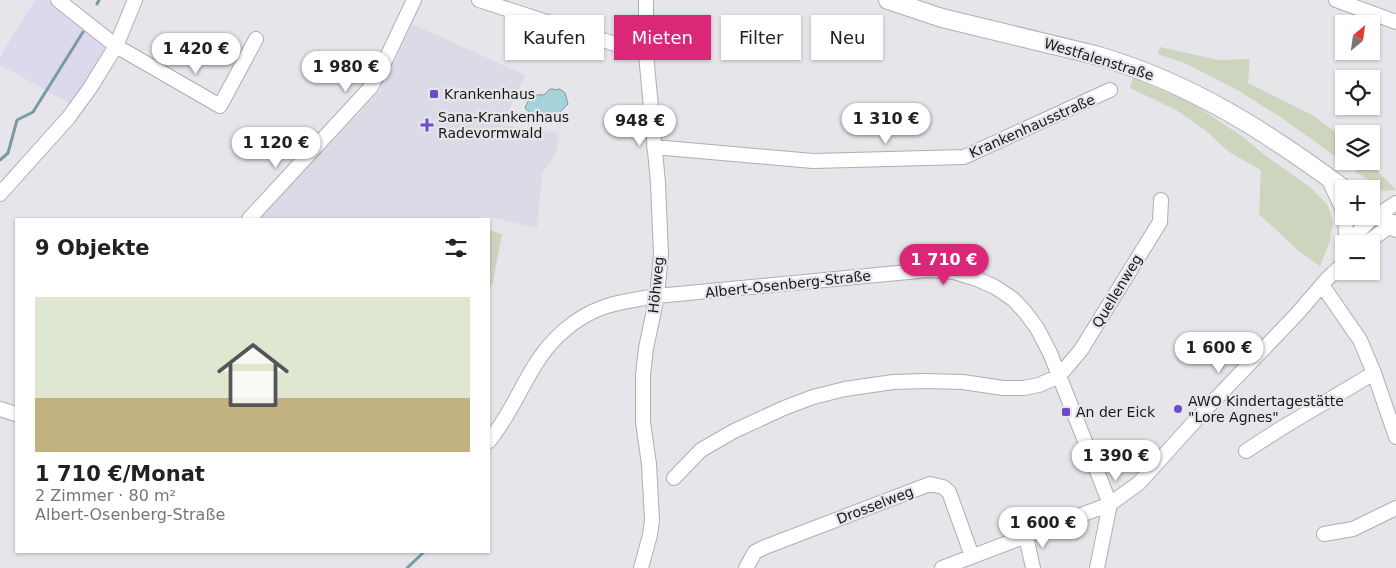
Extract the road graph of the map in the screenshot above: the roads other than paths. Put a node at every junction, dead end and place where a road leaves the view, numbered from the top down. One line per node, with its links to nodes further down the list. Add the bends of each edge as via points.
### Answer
1 (58, 0): 12 (street)
2 (135, 0): 12 (street)
3 (414, 0): 22 (street, via 371,87)
4 (479, 0): 11 (street)
5 (646, 0): 8 (street, Höhweg)
6 (888, 0): 16 (main road, Westfalenstraße, via 942,18 1095,55 1154,75 1198,95 1256,128)
7 (1336, 0): 9 (street)
8 (646, 15)
9 (1396, 22)
10 (256, 39): 12 (street, via 220,106)
11 (614, 44)
12 (116, 46): 19 (street, via 69,117)
13 (647, 60): 15 (street, Höhweg)
14 (1110, 90): 15 (street, Krankenhausstraße, via 964,157 813,161)
15 (654, 147): 29 (street, Höhweg, via 661,254)
16 (1328, 177): 17 (main road, Westfalenstraße); 18 (street)
17 (1335, 182)
18 (1335, 192)
19 (0, 194)
20 (1162, 200): 31 (street, Quellenweg, via 1160,222 1081,350)
21 (1396, 203): 23 (street)
22 (249, 218)
23 (1386, 220): 24 (street, via 1361,228); 25 (street)
24 (1354, 235)
25 (1373, 235)
26 (1335, 264): 28 (street)
27 (1335, 272): 28 (street)
28 (1325, 282): 30 (street, via 1360,340); 38 (street, via 1139,483)
29 (657, 296): 31 (street, Albert-Osenberg-Straße, via 929,270 954,272 977,279 1013,299 1037,328); 35 (street, Albert-Osenberg-Straße, via 592,312 554,339 534,365 501,426); 43 (street, Höhweg, via 644,368 643,422 652,520)
30 (1374, 373): 34 (street); 36 (street)
31 (1059, 376): 37 (street, via 1022,388 963,382 893,382 813,397 734,431 701,450); 38 (street, Albert-Osenberg-Straße)
32 (0, 409): 33 (street)
33 (15, 414)
34 (1396, 437)
35 (490, 440)
36 (1246, 451)
37 (674, 478)
38 (1110, 504): 41 (street); 47 (street)
39 (1396, 508): 40 (street, via 1353,529)
40 (1324, 534)
41 (1026, 536): 42 (street); 46 (street)
42 (972, 556): 44 (street, Drosselweg, via 949,492 930,484 765,547 755,552); 45 (street)
43 (641, 568)
44 (746, 568)
45 (942, 568)
46 (1033, 568)
47 (1098, 568)

